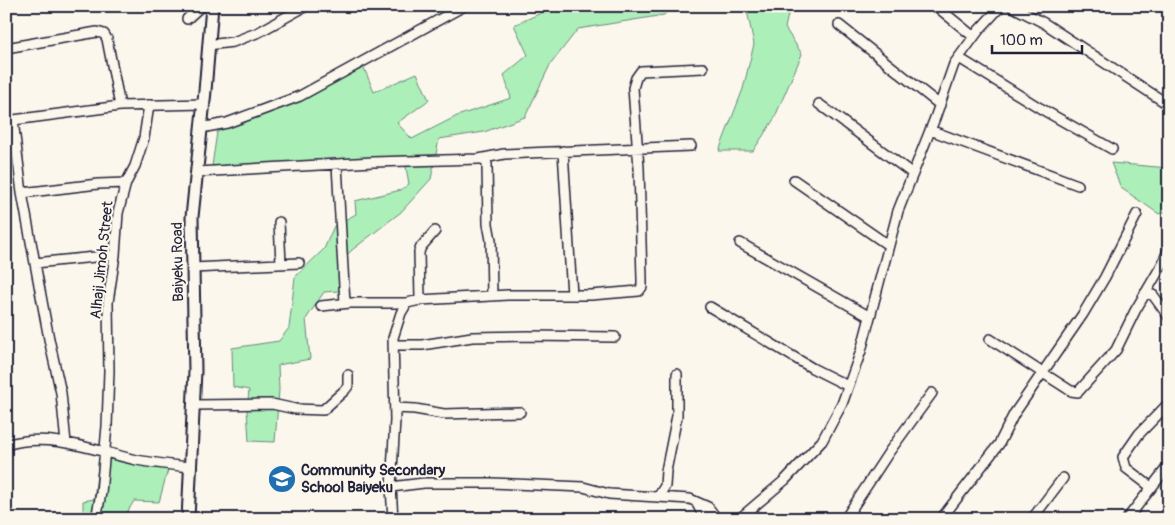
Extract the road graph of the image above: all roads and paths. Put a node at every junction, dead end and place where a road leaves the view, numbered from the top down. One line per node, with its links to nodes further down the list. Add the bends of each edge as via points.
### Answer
1 (306, 6): 11 (street, via 259,32 233,42)
2 (464, 6): 22 (street, via 300,96 227,123)
3 (936, 6): 10 (street)
4 (1001, 6): 10 (street)
5 (1011, 6): 19 (street, via 1044,23)
6 (199, 7): 7 (street); 8 (street)
7 (212, 10): 11 (main road, Baiyeku Road)
8 (187, 19)
9 (839, 25): 18 (street)
10 (974, 37): 13 (street)
11 (208, 45): 15 (main road, Baiyeku Road)
12 (6, 48): 20 (street, via 97,32 104,34)
13 (959, 58): 18 (street); 26 (street)
14 (703, 68): 24 (street, via 641,71 638,74 633,88)
15 (204, 104): 17 (street); 22 (main road, Baiyeku Road)
16 (819, 104): 31 (street)
17 (149, 105): 20 (street); 33 (street, Alhaji Jimoh Street, via 144,138)
18 (940, 105): 23 (street)
19 (1169, 105)
20 (120, 106): 21 (street)
21 (10, 120): 35 (street)
22 (201, 128): 30 (main road, Baiyeku Road)
23 (930, 130): 31 (street); 34 (street)
24 (634, 144): 25 (street); 27 (street); 49 (street, via 642,287 634,293)
25 (691, 146)
26 (1112, 149)
27 (563, 151): 28 (street); 49 (street)
28 (488, 159): 29 (street); 50 (street, via 487,214)
29 (337, 165): 30 (street); 52 (street)
30 (197, 172): 47 (main road, Baiyeku Road, via 192,217)
31 (912, 174): 40 (street)
32 (794, 180): 40 (street)
33 (126, 183): 35 (street); 42 (street, Alhaji Jimoh Street, via 118,213)
34 (1078, 185)
35 (22, 193): 43 (street)
36 (1137, 214): 61 (street, via 1101,284)
37 (279, 222): 46 (street)
38 (434, 231): 51 (street, via 419,252)
39 (740, 242): 56 (street)
40 (888, 245): 56 (street)
41 (1169, 248): 44 (street)
42 (115, 255): 43 (street); 72 (street, Alhaji Jimoh Street, via 107,313 109,371)
43 (35, 262): 70 (street, via 61,393)
44 (1166, 262): 48 (street)
45 (299, 263): 46 (street)
46 (281, 264): 47 (street)
47 (193, 268): 67 (main road, Baiyeku Road)
48 (1145, 293): 57 (street, via 1153,295); 61 (street, via 1116,350 1078,392 1071,391)
49 (572, 295): 50 (street)
50 (492, 296): 51 (street)
51 (420, 300): 53 (street)
52 (345, 303): 53 (street); 54 (street)
53 (407, 303): 60 (street, via 394,332)
54 (321, 306)
55 (710, 307): 64 (street)
56 (870, 317): 64 (street)
57 (1169, 317)
58 (614, 337): 60 (street, via 527,336)
59 (990, 339): 61 (street)
60 (393, 345): 68 (street)
61 (1044, 373): 89 (street, via 1014,414 999,444)
62 (677, 374): 76 (street, via 677,416)
63 (348, 376): 67 (street, via 348,386 323,410 272,404)
64 (848, 386): 82 (street, via 822,441 785,480)
65 (932, 393): 88 (street)
66 (1169, 404): 78 (street, via 1139,434 1123,457 1126,468)
67 (194, 406): 74 (main road, Baiyeku Road)
68 (395, 408): 69 (street, via 444,414); 77 (street)
69 (520, 412)
70 (66, 443): 71 (street, via 39,440); 72 (street)
71 (6, 445)
72 (105, 452): 74 (street); 83 (street, Alhaji Jimoh Street)
73 (1169, 465): 78 (street)
74 (190, 467): 84 (main road, Baiyeku Road)
75 (1063, 478): 90 (street)
76 (665, 486): 79 (street); 80 (street)
77 (391, 487): 79 (street, via 424,483 492,483 583,487 609,494); 85 (street)
78 (1151, 488): 91 (street)
79 (658, 497): 80 (street)
80 (672, 498): 81 (street)
81 (696, 502): 86 (street); 87 (street, via 708,507)
82 (741, 518)
83 (96, 519)
84 (188, 519)
85 (392, 519)
86 (705, 519)
87 (717, 519)
88 (845, 519)
89 (941, 519)
90 (1032, 519)
91 (1127, 519)

